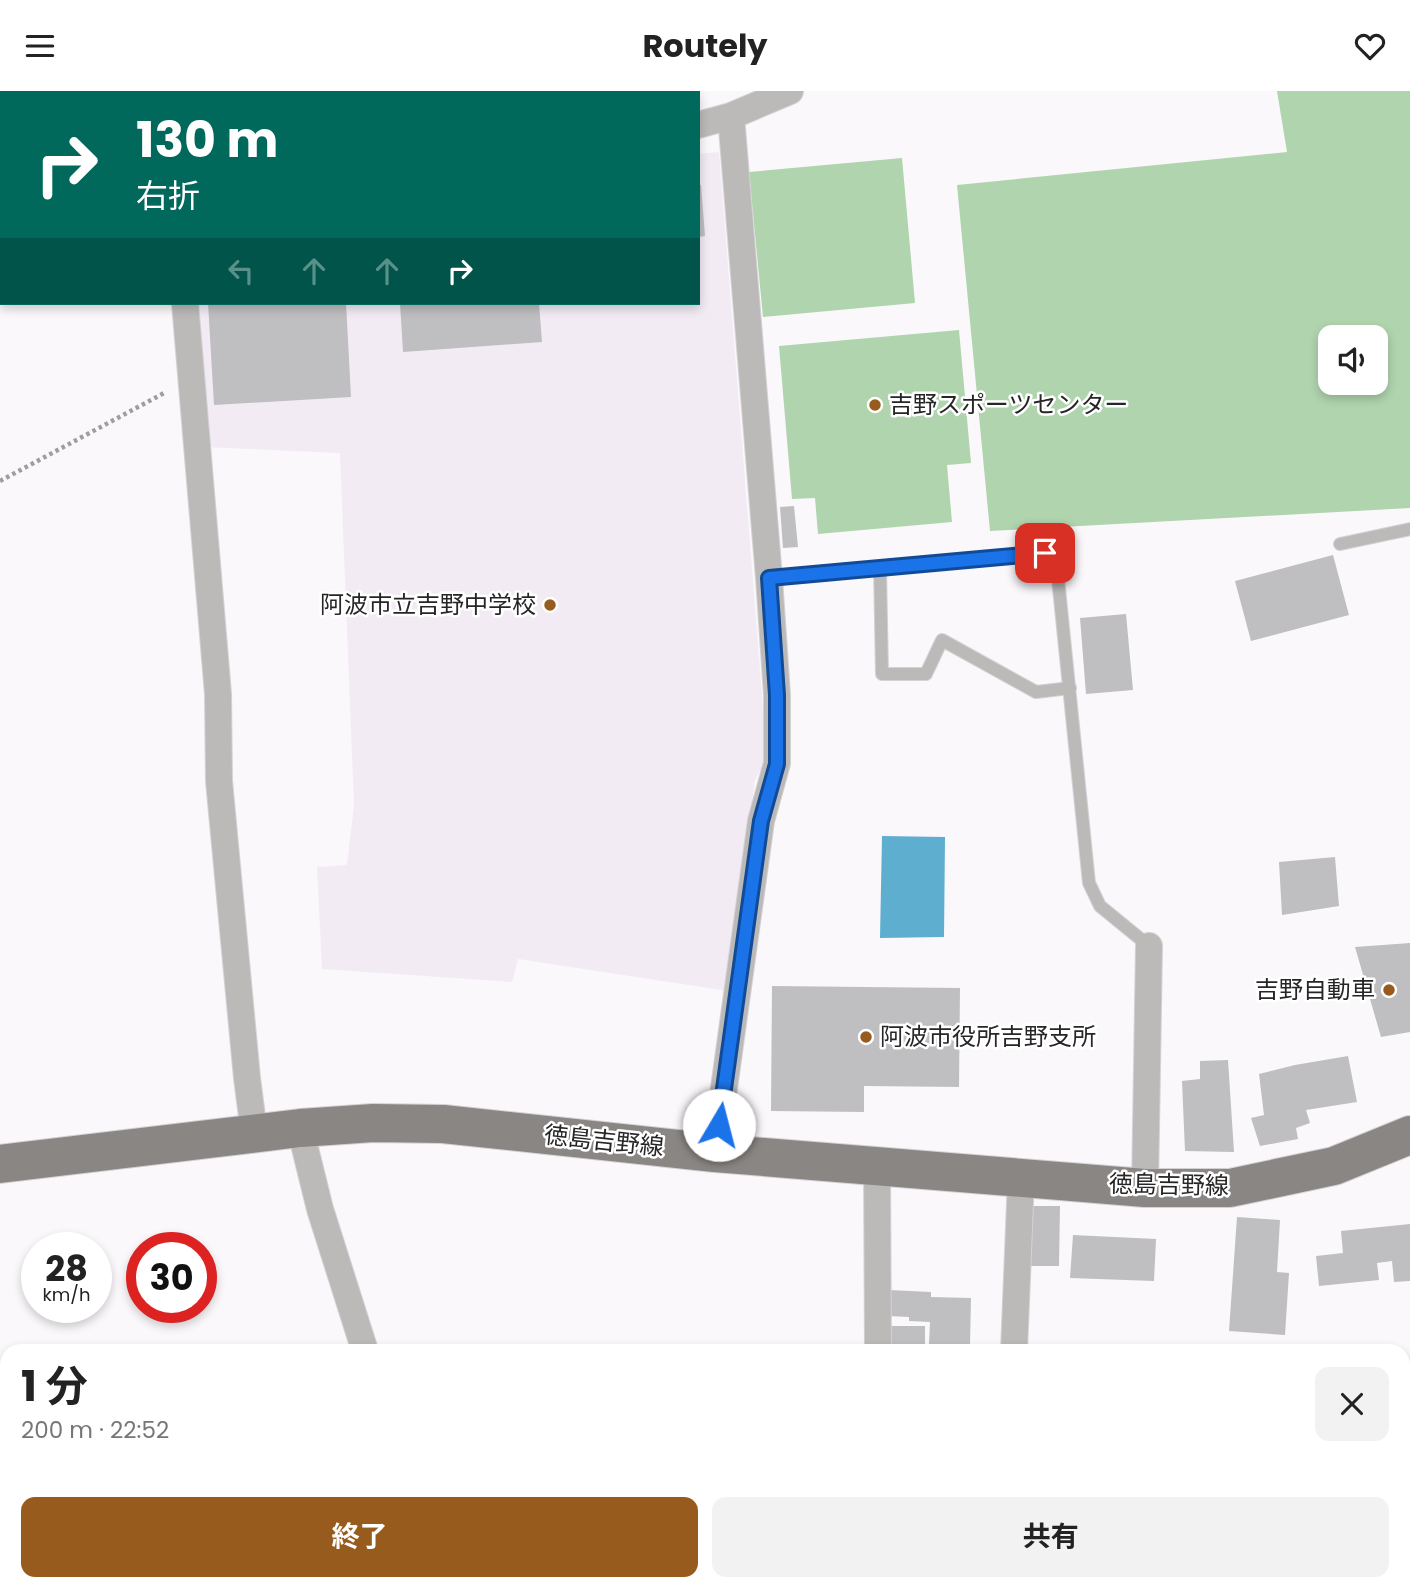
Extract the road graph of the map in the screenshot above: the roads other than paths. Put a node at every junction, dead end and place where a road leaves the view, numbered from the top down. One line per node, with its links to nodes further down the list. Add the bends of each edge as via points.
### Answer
1 (790, 91): 2 (street)
2 (731, 116): 3 (street); 8 (street)
3 (700, 124)
4 (185, 305): 12 (street, via 218,694 219,781)
5 (1410, 529): 6 (lane)
6 (1340, 544)
7 (880, 568): 8 (lane); 9 (lane, via 1045,553 1056,559); 9 (lane, via 882,674 926,674 942,640 1036,692)
8 (769, 578): 14 (street, via 777,764 761,821)
9 (1070, 688): 10 (lane, via 1089,883 1100,906)
10 (1149, 946): 18 (street)
11 (300, 1128): 12 (main road, 徳島吉野線); 14 (main road, 徳島吉野線, via 443,1125); 19 (street)
12 (254, 1132): 15 (main road, 徳島吉野線)
13 (1410, 1135): 18 (main road, 徳島吉野線, via 1334,1166 1230,1188)
14 (715, 1153): 16 (main road, 徳島吉野線)
15 (0, 1164)
16 (877, 1166): 17 (main road, 徳島吉野線); 20 (street)
17 (1021, 1178): 18 (main road, 徳島吉野線); 21 (street)
18 (1144, 1188)
19 (363, 1344)
20 (878, 1344)
21 (1014, 1344)

